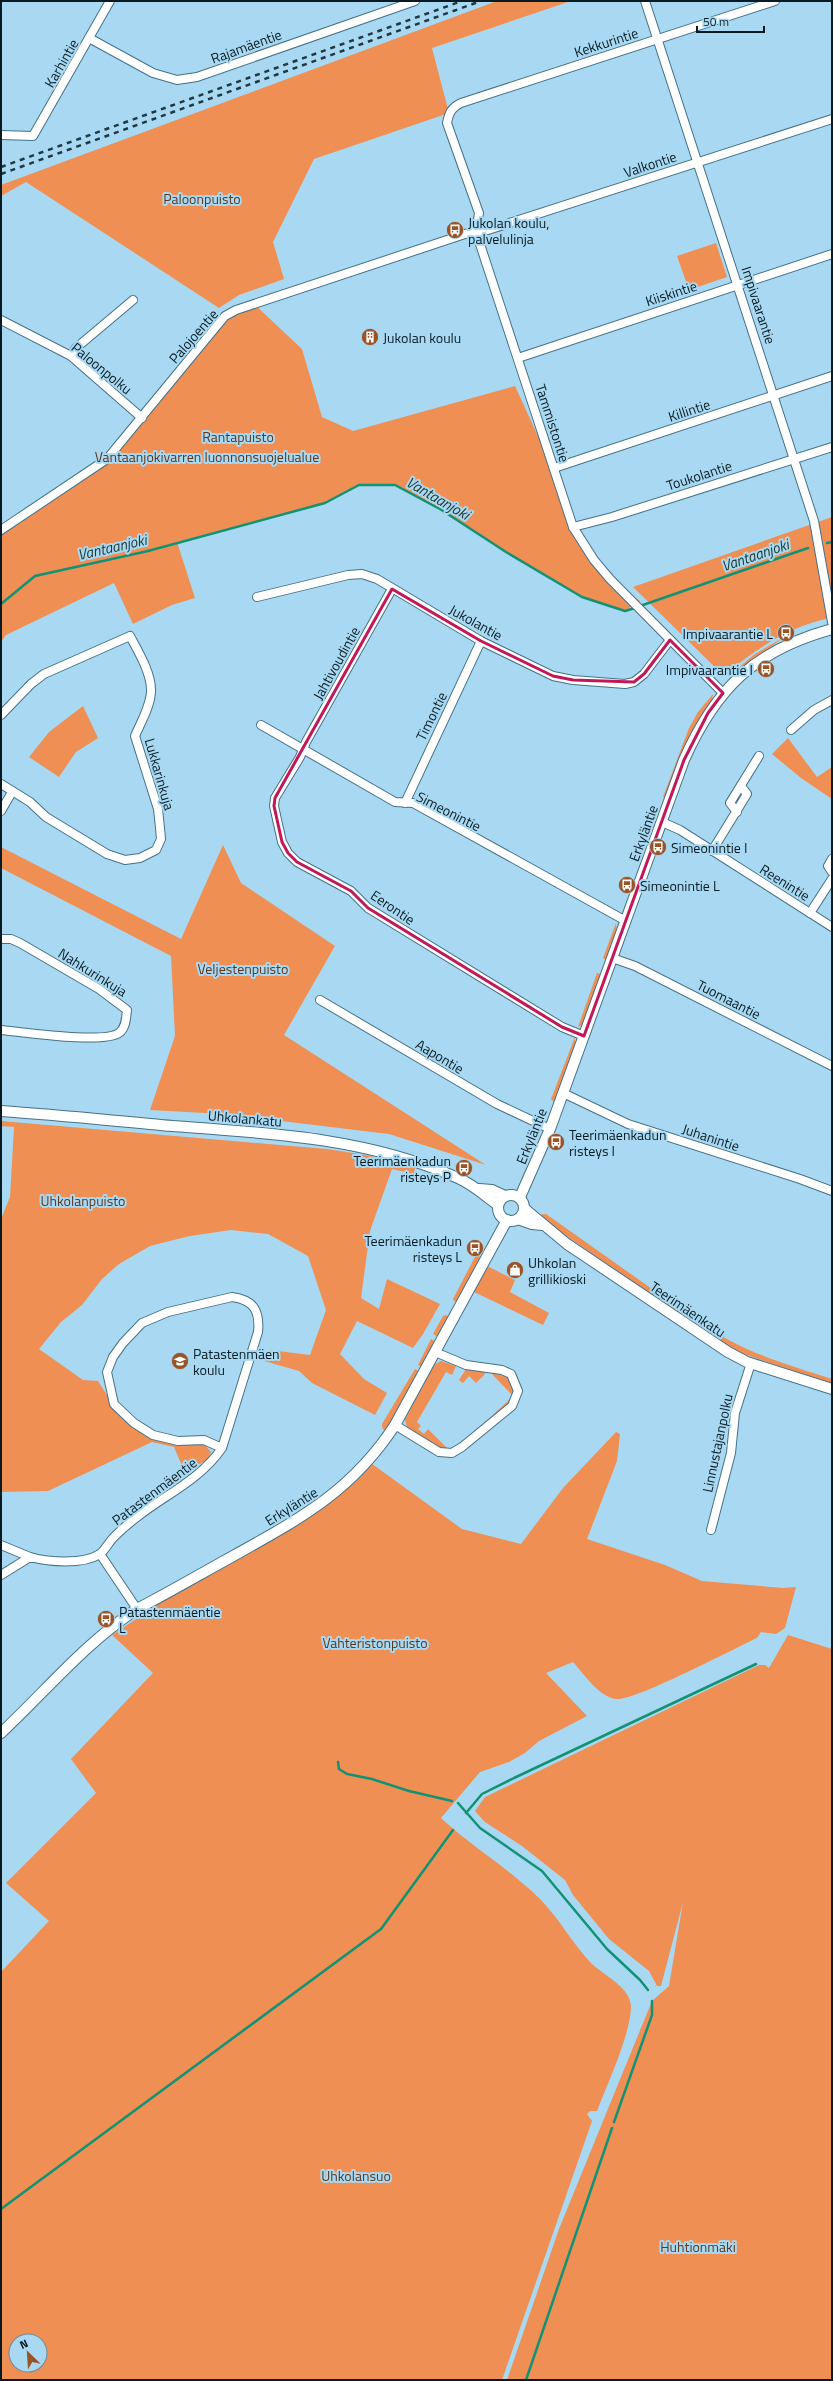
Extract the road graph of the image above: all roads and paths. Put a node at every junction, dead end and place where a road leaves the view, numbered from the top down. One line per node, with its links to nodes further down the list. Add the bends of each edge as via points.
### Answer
1 (110, 1): 5 (street, Karhintie)
2 (414, 1): 5 (street, Rajamäentie, via 197,78 177,80 153,73)
3 (645, 1): 6 (street, Impivaarantie)
4 (775, 1): 6 (street, Kekkurintie)
5 (89, 38): 9 (street, Karhintie, via 33,136)
6 (658, 39): 7 (street, Kekkurintie, via 461,103 453,106); 10 (street, Impivaarantie)
7 (449, 113): 11 (street, Tammistontie, via 447,123 479,213)
8 (832, 119): 10 (street, Valkontie)
9 (1, 135)
10 (698, 162): 11 (street, Valkontie); 13 (street, Impivaarantie)
11 (476, 232): 17 (street, Tammistontie); 20 (street, Palojoentie, via 457,236 236,310 225,316)
12 (832, 254): 13 (street, Kiiskintie)
13 (738, 284): 17 (street, Kiiskintie); 19 (street, Impivaarantie)
14 (133, 300): 16 (street, via 76,348)
15 (1, 320): 16 (street, Paloonpolku)
16 (71, 356): 20 (street, Paloonpolku)
17 (518, 358): 23 (street, Tammistontie)
18 (832, 376): 19 (street, Killintie)
19 (774, 396): 22 (street, Impivaarantie); 23 (street, Killintie)
20 (142, 418): 25 (street, Palojoentie, via 97,467)
21 (832, 447): 22 (street, Toukolantie)
22 (794, 459): 24 (street, Toukolantie); 28 (street, Impivaarantie, via 814,521)
23 (554, 468): 24 (street, Tammistontie)
24 (573, 527): 30 (street, Tammistontie, via 594,560)
25 (1, 530)
26 (392, 588): 27 (street, Jukolantie, via 362,574 348,575); 31 (street, Jukolantie); 37 (street, Jahtivoudintie)
27 (258, 598)
28 (832, 622)
29 (832, 629): 32 (street, Erkyläntie, via 780,647 749,668)
30 (670, 640): 31 (street, Jukolantie, via 644,674 634,682 625,684 553,676); 32 (street, Tammistontie)
31 (481, 642): 41 (street, Timontie)
32 (723, 693): 43 (street, Erkyläntie, via 696,732)
33 (832, 700): 36 (street, via 814,710)
34 (1, 715): 40 (street, Lukkarinkuja, via 44,674 130,636 151,690 149,702 135,736 158,808 161,839 156,850 148,855 125,860 107,854 53,822 30,802)
35 (261, 725): 37 (street, Simeonintie)
36 (791, 730)
37 (302, 749): 41 (street, Simeonintie, via 395,802); 55 (street, Eerontie, via 300,757 275,798 274,806 282,842 288,853 297,862 351,891 368,908 562,1027)
38 (759, 756): 44 (street, via 730,803 737,812)
39 (1, 784): 40 (street, Lukkarinkuja)
40 (12, 792): 42 (street)
41 (405, 803): 49 (street, Simeonintie, via 413,804)
42 (1, 811)
43 (662, 822): 44 (street, Reenintie, via 680,830); 49 (street, Erkyläntie)
44 (712, 851): 48 (street, Reenintie)
45 (832, 859): 46 (street, via 828,866)
46 (832, 872)
47 (832, 878): 48 (street)
48 (810, 913): 50 (street, Reenintie)
49 (626, 921): 52 (street, Erkyläntie)
50 (832, 927)
51 (1, 939): 54 (street, Nahkurinkuja, via 12,939 20,943 99,989 127,1010 122,1030 106,1038)
52 (612, 958): 55 (street, Erkyläntie); 56 (street, Tuomaantie, via 635,966)
53 (320, 1000): 59 (street, Aapontie, via 497,1104)
54 (1, 1030)
55 (584, 1036): 57 (street, Erkyläntie)
56 (832, 1066)
57 (563, 1093): 59 (street, Erkyläntie); 61 (street, Juhanintie, via 628,1124)
58 (1, 1111): 60 (street, Uhkolankatu, via 327,1140 402,1157 459,1178)
59 (550, 1129): 63 (street, Erkyläntie)
60 (478, 1189): 62 (street, Uhkolankatu, via 492,1190); 64 (street, Uhkolankatu)
61 (832, 1191)
62 (505, 1196): 63 (street, via 512,1194); 64 (street)
63 (520, 1197): 65 (street)
64 (498, 1205): 67 (street, via 499,1214)
65 (525, 1208): 66 (street); 68 (street, Teerimäenkatu, via 536,1216)
66 (518, 1219): 67 (street); 68 (street, Teerimäenkatu)
67 (508, 1220): 69 (street, Erkyläntie)
68 (542, 1225): 70 (street, Teerimäenkatu, via 705,1338)
69 (436, 1352): 72 (street, Erkyläntie); 72 (street, via 466,1365 502,1370 511,1374 518,1391 512,1406 452,1453 439,1452)
70 (751, 1363): 71 (street, Teerimäenkatu); 74 (street, Linnustajanpolku, via 736,1413 731,1453)
71 (832, 1389)
72 (395, 1425): 79 (street, Erkyläntie, via 359,1472 325,1502 288,1526)
73 (222, 1448): 73 (street, Patastenmäentie, via 258,1332 259,1318 251,1304 232,1297 168,1312 142,1323 123,1343 107,1372 114,1404 134,1423 153,1435 178,1441 204,1440); 76 (street, Patastenmäentie, via 205,1470 137,1517 114,1537)
74 (712, 1530)
75 (1, 1545): 77 (street)
76 (100, 1554): 77 (street, via 82,1559 42,1560); 79 (street)
77 (30, 1557): 78 (street)
78 (1, 1575)
79 (137, 1609): 80 (street, Erkyläntie, via 92,1644)
80 (1, 1733)

